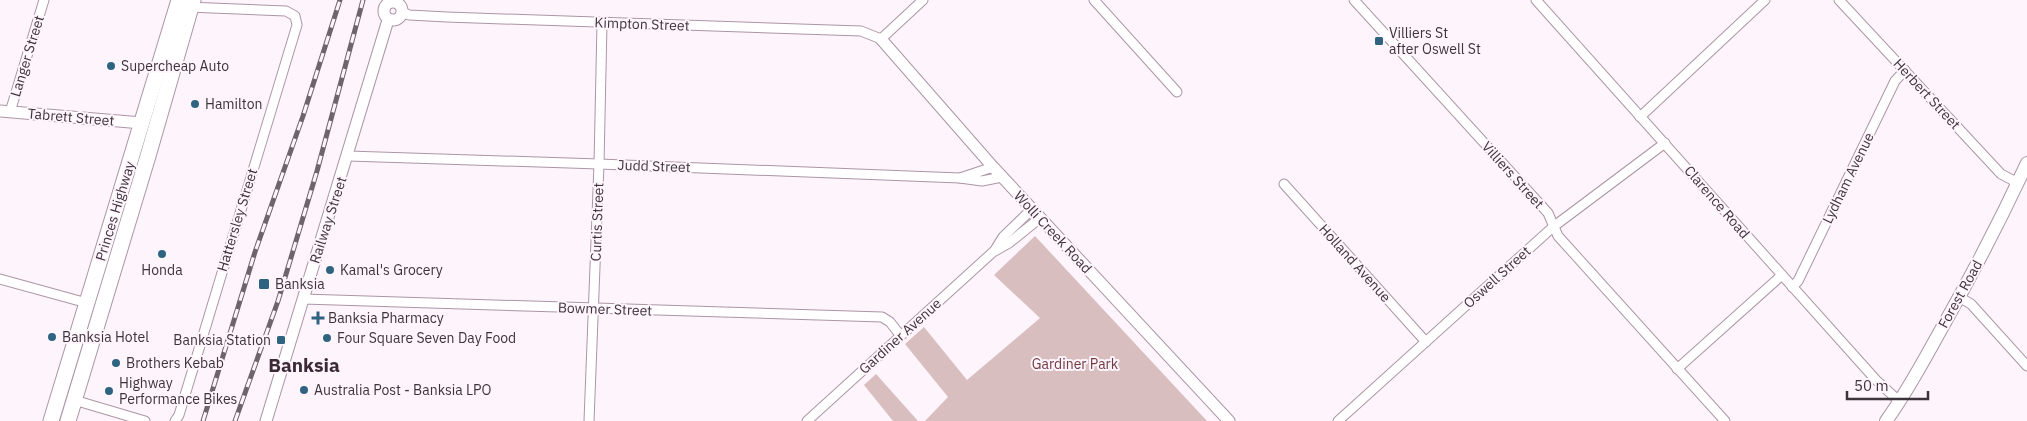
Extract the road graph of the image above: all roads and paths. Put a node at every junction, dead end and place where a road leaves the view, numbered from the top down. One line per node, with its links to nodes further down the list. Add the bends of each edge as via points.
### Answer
1 (44, 0): 16 (street, Langer Street)
2 (923, 0): 13 (street)
3 (1094, 0): 15 (street)
4 (1354, 0): 30 (street, Villiers Street, via 1548,213)
5 (1536, 0): 17 (street, Clarence Road)
6 (1765, 0): 17 (street)
7 (1840, 0): 14 (street, Herbert Street)
8 (394, 1): 10 (street); 11 (street, via 384,9)
9 (185, 3): 18 (highway, Princes Highway); 43 (highway, Princes Highway, via 151,147); 45 (street, Hattersley Street, via 286,11 295,16 297,25)
10 (402, 12): 11 (street, via 396,20); 12 (street, Kimpton Street, via 410,15)
11 (388, 20): 20 (street, Railway Street)
12 (602, 23): 13 (street, Kimpton Street, via 861,31); 22 (street, Curtis Street)
13 (881, 40): 23 (street, Wolli Creek Road)
14 (1905, 70): 26 (street, Herbert Street, via 2001,174); 34 (street, Lydham Avenue, via 1895,81 1798,281)
15 (1177, 92)
16 (5, 111): 18 (street, Tabrett Street)
17 (1640, 117): 19 (street, Clarence Road)
18 (142, 123): 37 (highway, Princes Highway)
19 (1665, 143): 30 (street, Oswell Street); 32 (street, Clarence Road)
20 (348, 156): 22 (street, Judd Street); 36 (street, Railway Street)
21 (2027, 163): 26 (main road, Forest Road)
22 (599, 164): 25 (street, Judd Street); 38 (street, Curtis Street)
23 (993, 167): 24 (street, Wolli Creek Road); 25 (street, Judd Street)
24 (1002, 177): 25 (street, Judd Street, via 982,181); 28 (street, Wolli Creek Road)
25 (960, 178)
26 (2018, 183): 35 (main road, Forest Road)
27 (1284, 184): 40 (street, Holland Avenue)
28 (1032, 209): 29 (street, Wolli Creek Road); 31 (street, Gardiner Avenue)
29 (1040, 218): 31 (street, Gardiner Avenue); 52 (street, Wolli Creek Road)
30 (1552, 227): 40 (street, Oswell Street); 42 (street, Villiers Street)
31 (994, 252): 39 (street, Gardiner Avenue)
32 (1782, 275): 34 (street, Clarence Road); 42 (street)
33 (0, 279): 37 (street)
34 (1792, 287): 44 (street, Clarence Road)
35 (1959, 297): 41 (street, via 1971,304); 44 (main road, Forest Road)
36 (302, 299): 38 (street, Bowmer Street); 49 (street, Railway Street)
37 (87, 303): 46 (highway, Princes Highway)
38 (594, 309): 39 (street, Bowmer Street, via 882,317); 50 (street, Curtis Street)
39 (900, 335): 51 (street, Gardiner Avenue)
40 (1426, 342): 53 (street, Oswell Street)
41 (2027, 366)
42 (1677, 369): 54 (street, Villiers Street)
43 (74, 400): 47 (highway, Princes Highway); 48 (street)
44 (1900, 402): 55 (main road, Forest Road)
45 (177, 418)
46 (51, 421)
47 (68, 421)
48 (145, 421)
49 (266, 421)
50 (589, 421)
51 (807, 421)
52 (1229, 421)
53 (1338, 421)
54 (1726, 421)
55 (1886, 421)

